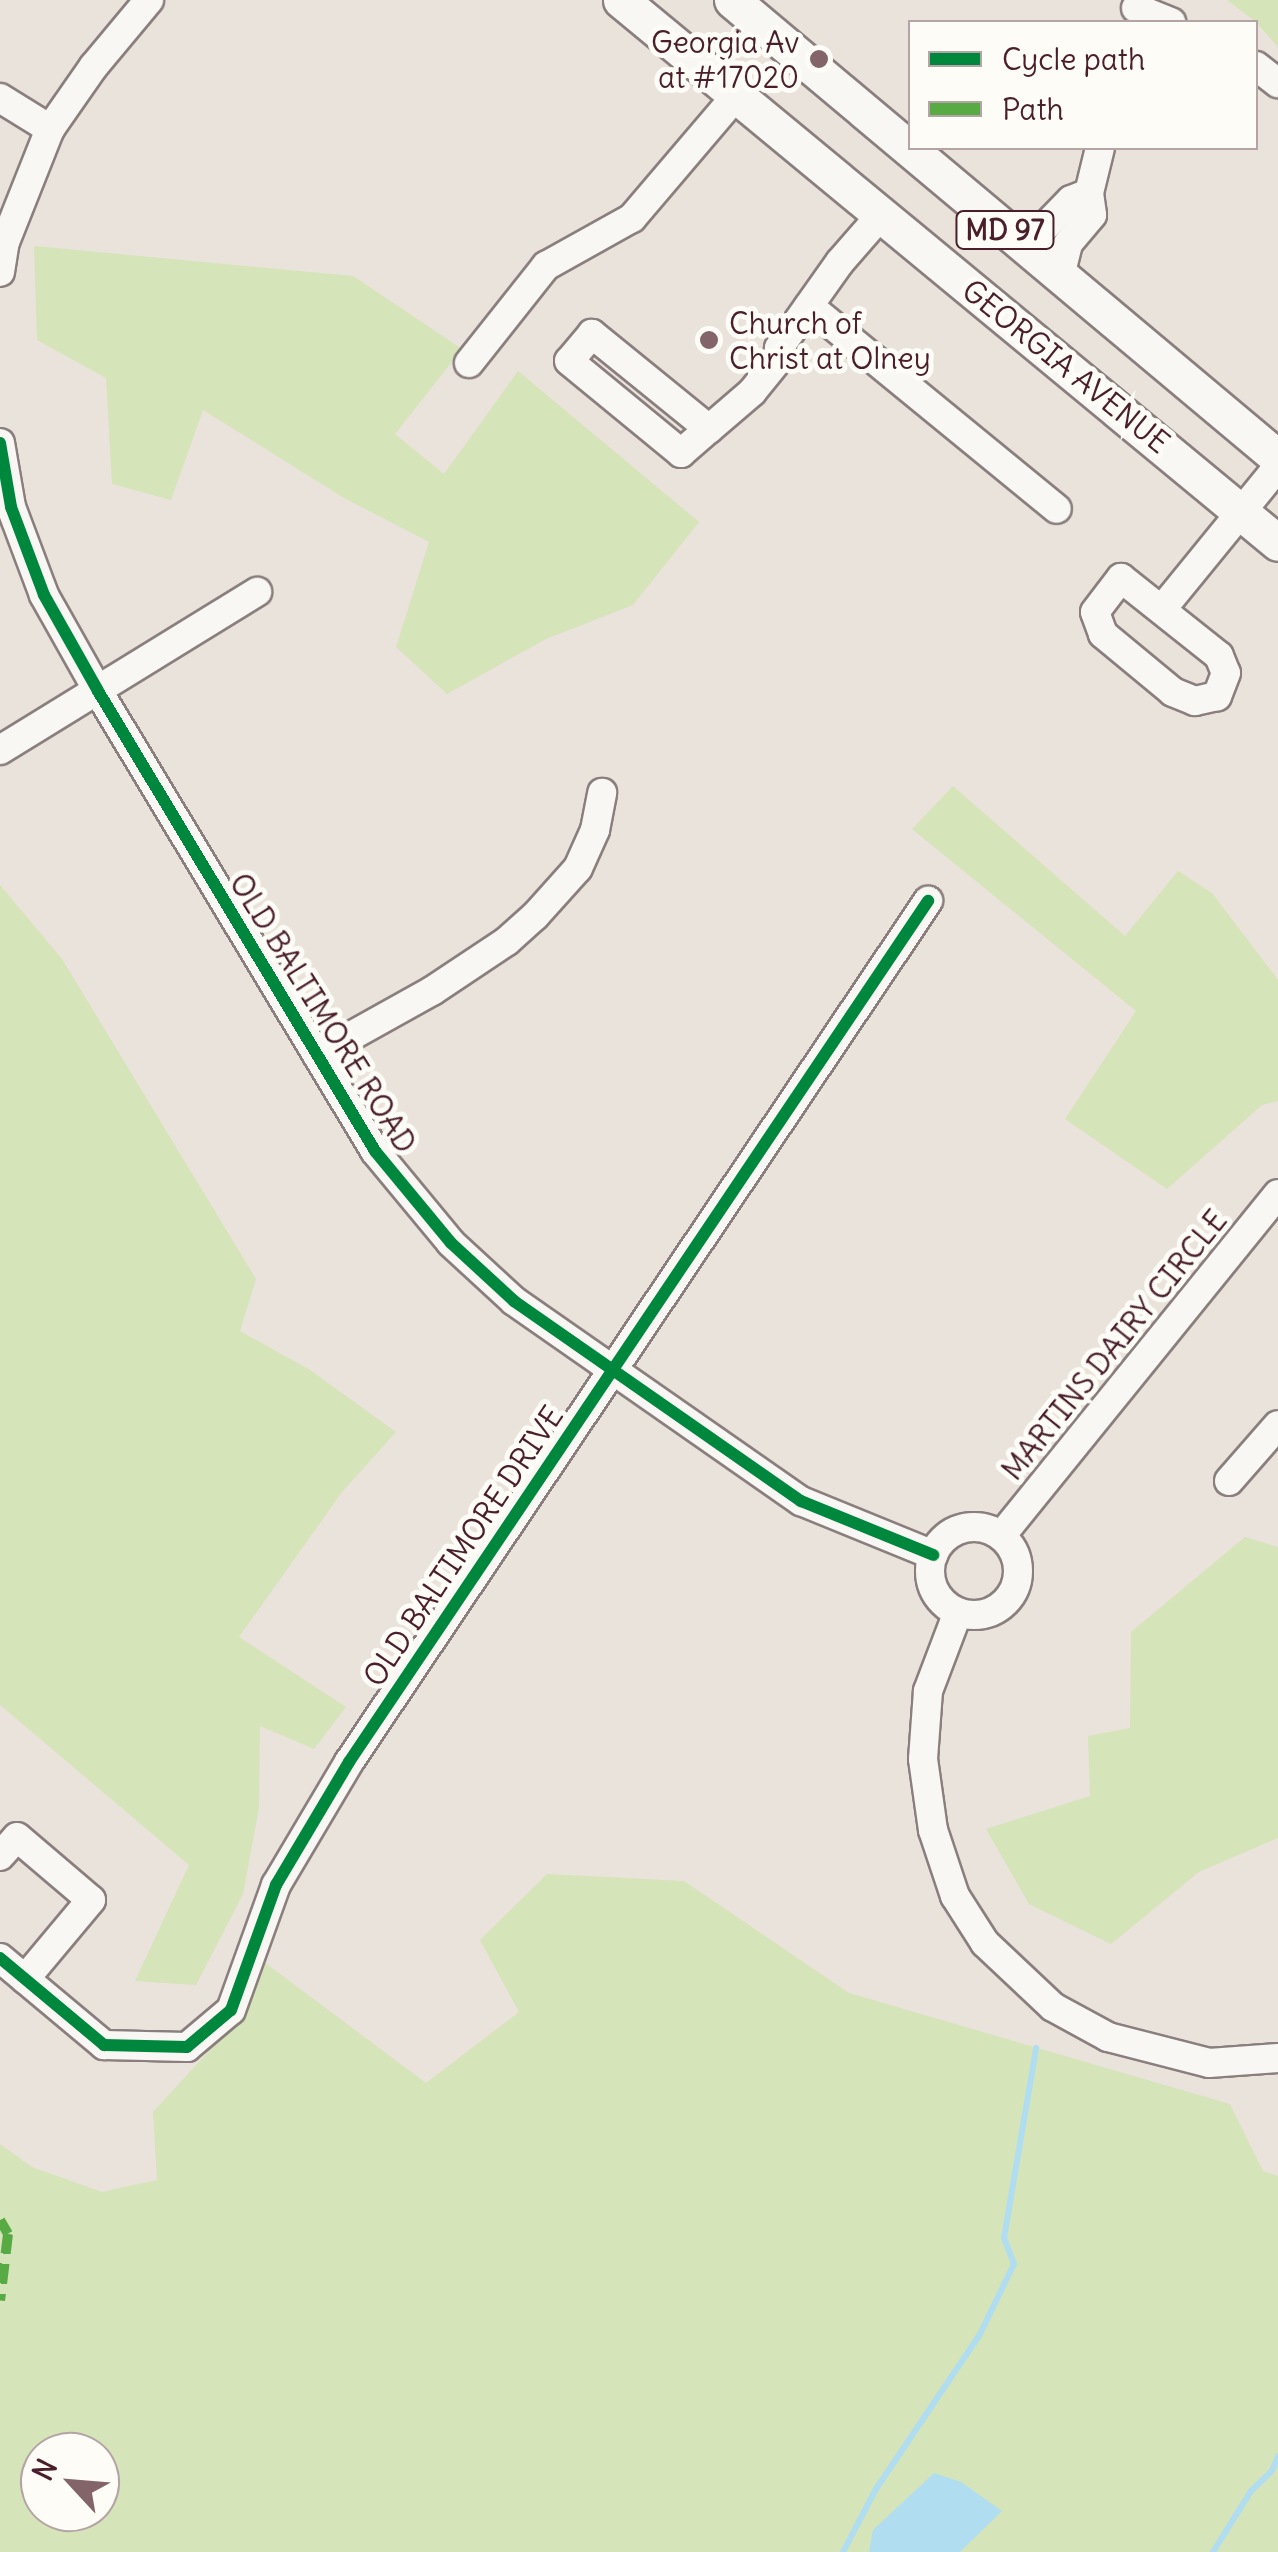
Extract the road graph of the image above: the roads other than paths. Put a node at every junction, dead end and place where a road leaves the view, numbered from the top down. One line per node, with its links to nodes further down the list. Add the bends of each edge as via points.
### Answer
1 (148, 0): 10 (street)
2 (621, 0): 8 (main road, GEORGIA AVENUE / MD 97)
3 (732, 0): 11 (main road, MD 97)
4 (1136, 10): 5 (street)
5 (1165, 20)
6 (1258, 68): 7 (street)
7 (1278, 83)
8 (736, 96): 15 (main road, GEORGIA AVENUE / MD 97); 20 (street, via 632,218 546,266)
9 (0, 98): 10 (street)
10 (50, 129): 17 (street, via 5,242)
11 (908, 148)
12 (910, 150): 16 (main road, MD 97)
13 (1100, 150): 14 (street)
14 (1089, 193): 16 (street, via 1071,200 1038,234); 18 (street, via 1092,215 1068,244)
15 (881, 214): 19 (street); 26 (main road, GEORGIA AVENUE / MD 97)
16 (1018, 241): 18 (main road, MD 97)
17 (0, 272)
18 (1060, 276): 23 (main road, MD 97)
19 (808, 306): 21 (street, via 752,392); 25 (street)
20 (469, 363)
21 (709, 428): 21 (street, via 680,453 569,361 592,334)
22 (0, 443): 30 (street, OLD BALTIMORE ROAD, via 11,507 44,595)
23 (1278, 458)
24 (1278, 466): 26 (street)
25 (1057, 510)
26 (1240, 512): 27 (main road, GEORGIA AVENUE / MD 97); 29 (street)
27 (1278, 543)
28 (258, 592): 30 (street)
29 (1162, 609): 29 (street, via 1120,578 1096,612 1103,634 1172,692 1196,701 1217,696 1226,673 1219,656)
30 (98, 691): 31 (street); 34 (street, OLD BALTIMORE ROAD)
31 (0, 750)
32 (602, 793): 34 (street, via 595,830 570,883 521,929 432,991)
33 (928, 901): 36 (street, OLD BALTIMORE DRIVE)
34 (317, 1056): 36 (street, OLD BALTIMORE ROAD, via 375,1151 450,1244 514,1301)
35 (1278, 1194): 39 (street, MARTINS DAIRY CIRCLE)
36 (611, 1370): 40 (street, OLD BALTIMORE ROAD, via 801,1501); 44 (street, OLD BALTIMORE DRIVE, via 349,1762 276,1885 232,2010 187,2047 104,2046)
37 (1278, 1425): 38 (street)
38 (1229, 1481)
39 (1002, 1536): 40 (street, via 963,1528 944,1538); 41 (street, via 1018,1564 1009,1598 975,1616)
40 (932, 1556): 41 (street, via 933,1588)
41 (958, 1612): 45 (street, via 928,1690 923,1759 933,1830 956,1896 985,1944 1053,2007 1108,2037 1209,2063)
42 (0, 1856): 44 (street, via 17,1837 91,1900)
43 (0, 1958): 44 (street, OLD BALTIMORE DRIVE)
44 (25, 1979)
45 (1278, 2058)

